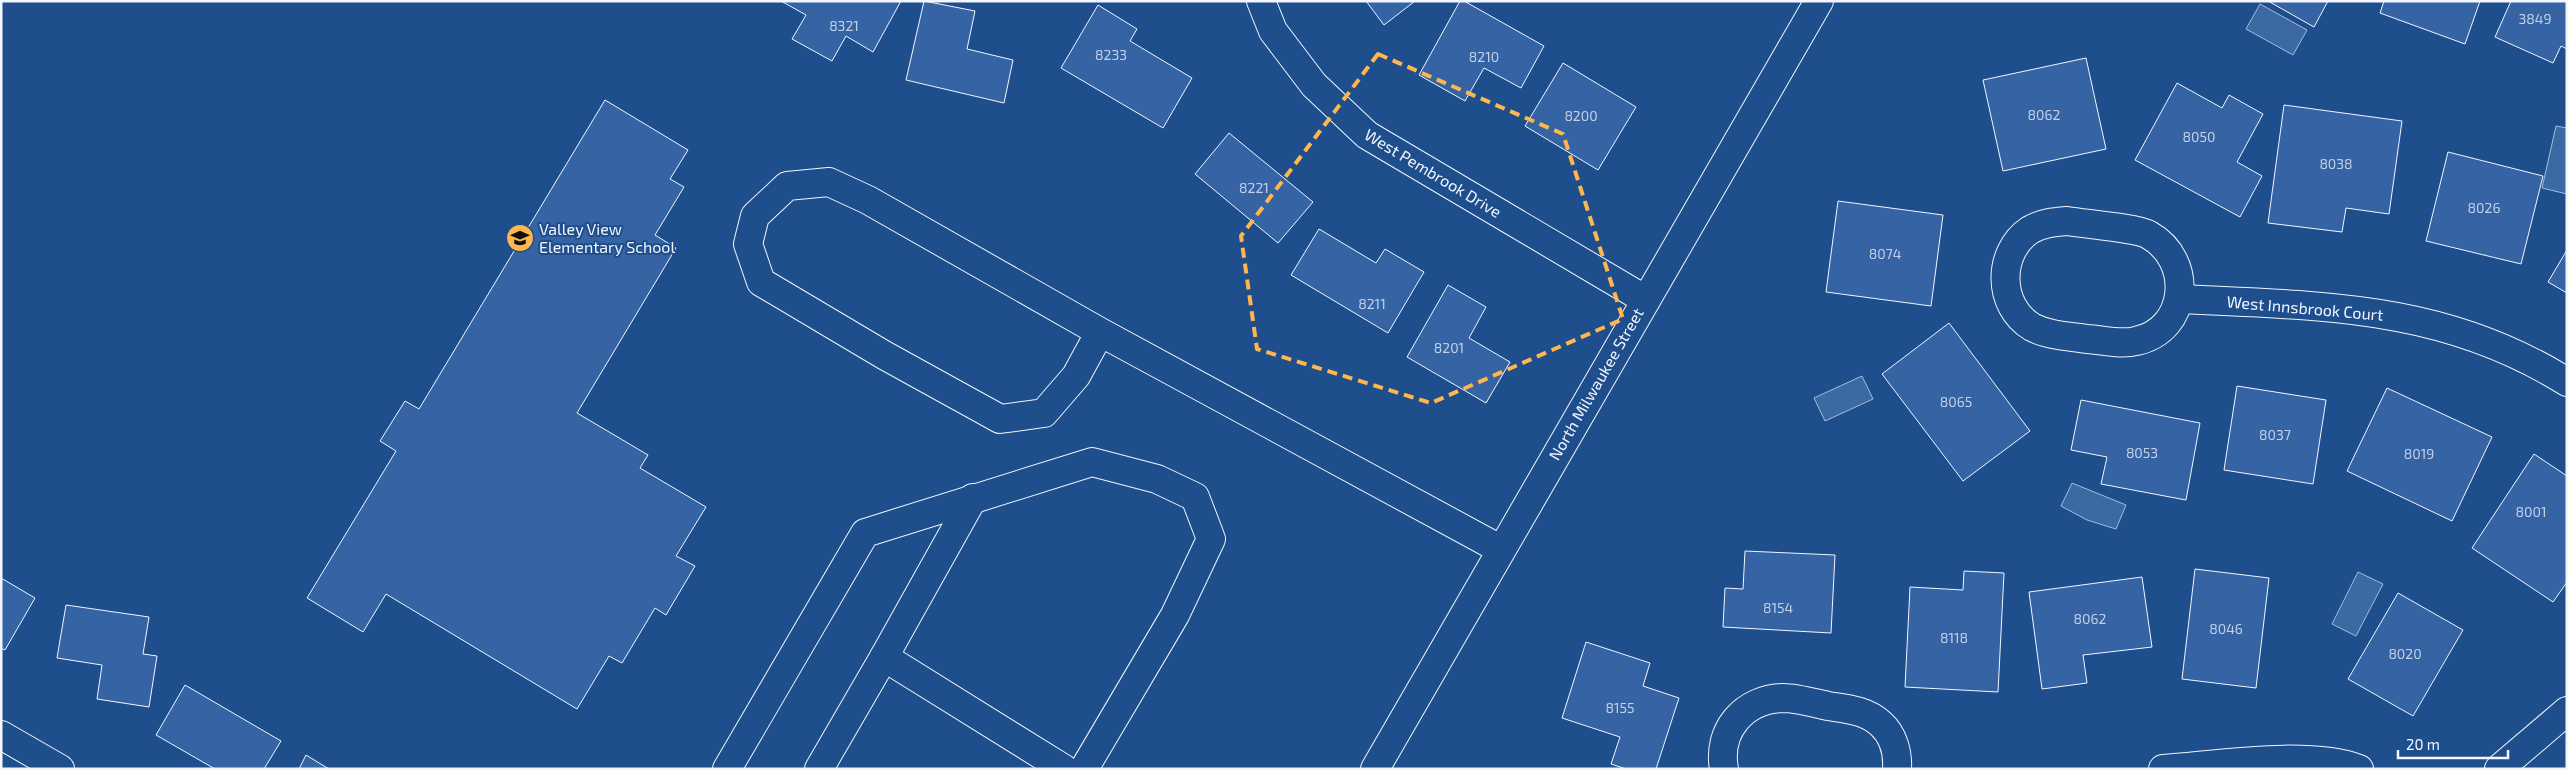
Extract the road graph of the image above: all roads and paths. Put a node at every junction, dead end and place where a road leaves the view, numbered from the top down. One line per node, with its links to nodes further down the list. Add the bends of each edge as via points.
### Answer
1 (1261, 1): 4 (street, West Pembrook Drive, via 1273,31 1314,85 1367,135)
2 (1819, 1): 4 (street, North Milwaukee Street)
3 (2180, 298): 3 (street, via 2181,279 2175,260 2164,244 2147,234 2067,221 2047,223 2030,231 2016,244 2007,262 2008,298 2031,326 2048,334 2128,343 2146,339 2162,330 2173,316); 6 (street, West Innsbrook Court, via 2328,306 2384,313 2473,337 2515,354)
4 (1646, 300): 8 (street, North Milwaukee Street)
5 (1100, 332): 5 (street, via 868,200 829,182 786,186 755,216 748,244 761,282 884,356 1000,419 1044,413 1076,376); 8 (street)
6 (2567, 382)
7 (973, 498): 9 (street); 13 (street, via 864,533); 16 (street, via 1092,462 1157,479 1195,498 1211,539 1175,615)
8 (1500, 548): 17 (street, North Milwaukee Street)
9 (884, 657): 14 (street); 15 (street)
10 (2567, 711): 22 (street)
11 (1, 735): 12 (street)
12 (60, 769)
13 (727, 769)
14 (818, 769)
15 (1064, 769)
16 (1084, 769)
17 (1375, 769)
18 (1724, 769): 19 (street, via 1724,738 1734,721 1748,708 1766,700 1785,698 1865,713 1881,724 1893,740)
19 (1897, 769)
20 (2163, 769): 21 (street, via 2302,759)
21 (2359, 769)
22 (2499, 769)

